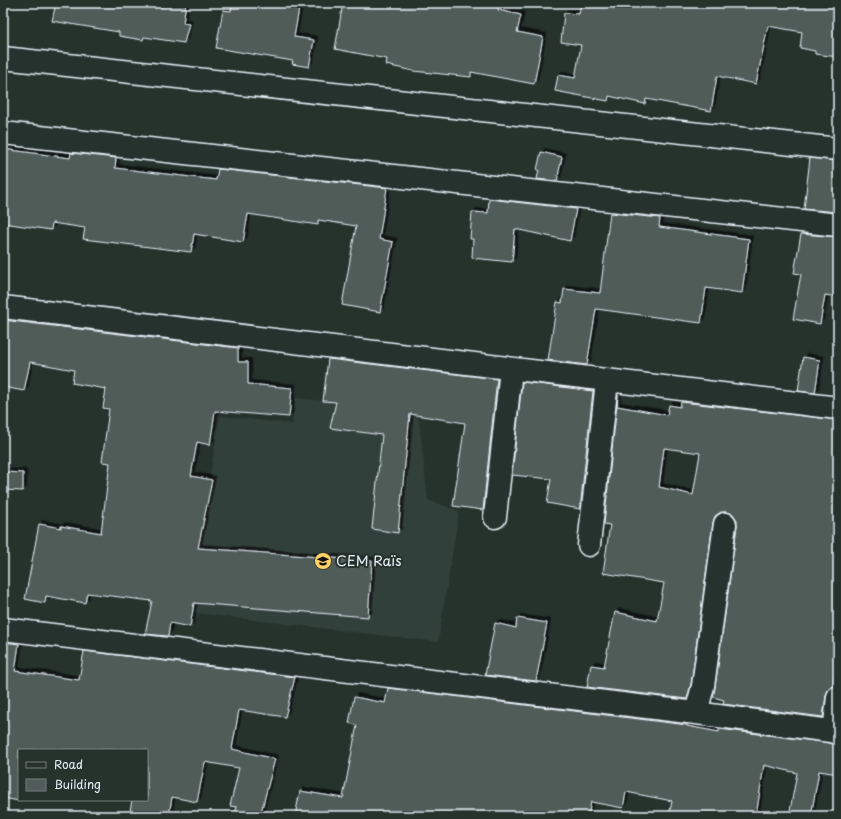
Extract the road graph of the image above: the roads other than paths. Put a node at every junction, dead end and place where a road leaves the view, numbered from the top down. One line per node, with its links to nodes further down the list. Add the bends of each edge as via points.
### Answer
1 (3, 58): 3 (street)
2 (3, 133): 4 (street)
3 (838, 149)
4 (838, 225)
5 (3, 307): 6 (street)
6 (511, 369): 7 (street); 9 (street)
7 (607, 381): 8 (street); 11 (street)
8 (838, 408)
9 (495, 517)
10 (725, 524): 14 (street)
11 (589, 545)
12 (3, 629): 14 (street)
13 (838, 697): 15 (street)
14 (696, 713): 15 (street)
15 (836, 732)

